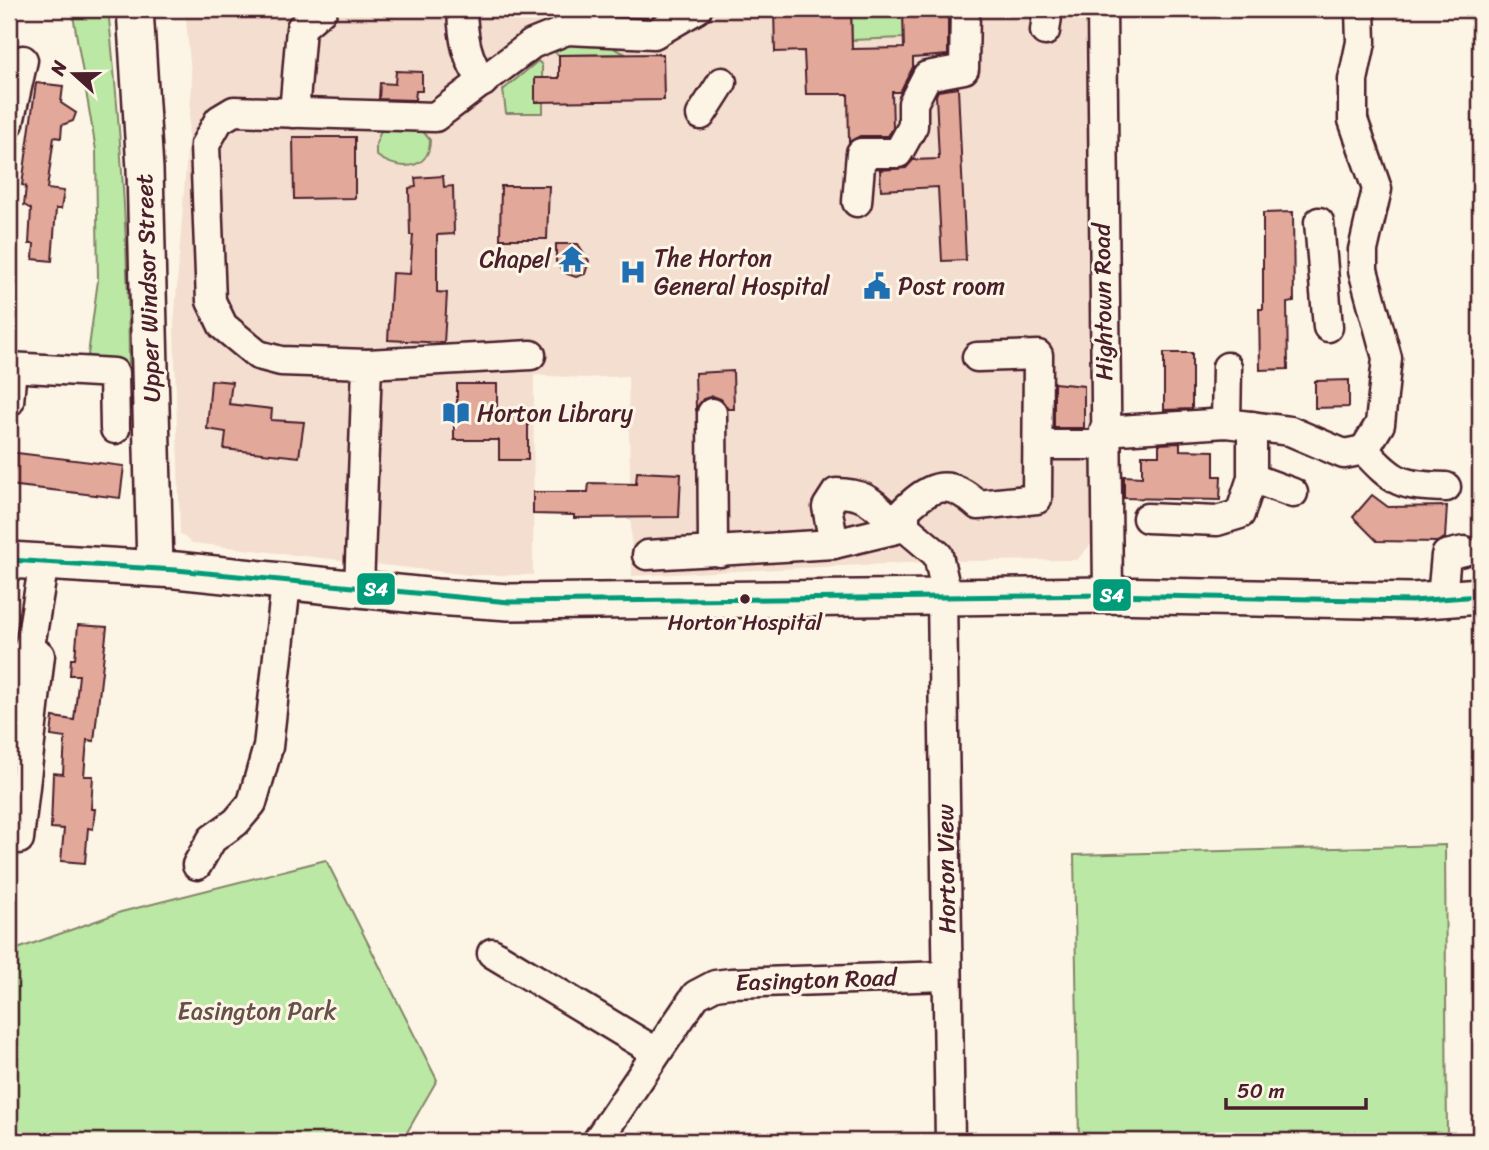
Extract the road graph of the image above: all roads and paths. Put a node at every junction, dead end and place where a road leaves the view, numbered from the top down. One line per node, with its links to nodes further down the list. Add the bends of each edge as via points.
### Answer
1 (135, 9): 43 (main road, Upper Windsor Street, via 145,183)
2 (323, 9): 12 (street, via 301,29)
3 (447, 9): 8 (street)
4 (965, 9): 15 (street, via 964,69 927,76 913,103 913,126 898,153 861,153)
5 (1102, 9): 29 (street, Hightown Road)
6 (1360, 9): 17 (street, via 1353,120 1377,189)
7 (685, 12): 10 (street, via 654,34 567,30 532,44)
8 (462, 20): 10 (street, via 470,64)
9 (23, 61): 14 (street)
10 (483, 82): 12 (street, via 435,117)
11 (722, 82): 13 (street)
12 (294, 113): 22 (street, via 234,111 219,120 205,145 211,301 223,327 258,355 281,361)
13 (701, 115)
14 (9, 123)
15 (857, 202)
16 (1319, 222): 18 (street)
17 (1363, 270): 18 (street); 31 (street, via 1387,358 1380,424)
18 (1324, 273): 19 (street)
19 (1328, 327)
20 (531, 355): 22 (street)
21 (976, 358): 30 (street, via 1038,355)
22 (367, 364): 45 (street)
23 (10, 367): 25 (street); 28 (street, via 114,373)
24 (1227, 367): 27 (street)
25 (9, 402)
26 (712, 414): 39 (street, via 713,544)
27 (1239, 425): 29 (street); 31 (street, via 1290,431 1344,454); 32 (street)
28 (115, 429)
29 (1105, 438): 30 (street); 47 (street, Hightown Road)
30 (1040, 445): 36 (street, via 1037,499 978,505 962,490 940,486 905,510)
31 (1364, 450): 33 (street, via 1389,477 1408,486)
32 (1252, 478): 34 (street); 35 (street, via 1240,514 1217,521)
33 (1446, 487)
34 (1293, 493)
35 (1147, 518)
36 (905, 521): 37 (street); 37 (street, Horton View, via 887,517 857,493 836,493 827,507); 46 (street, Horton View, via 938,555)
37 (834, 544): 39 (street)
38 (1464, 551): 49 (street, via 1446,555)
39 (720, 552): 40 (street)
40 (647, 555)
41 (9, 560): 42 (main road)
42 (44, 562): 43 (main road); 50 (street)
43 (155, 568): 44 (main road)
44 (286, 583): 45 (main road); 53 (street, via 268,747 252,803 212,839)
45 (359, 589): 46 (main road, via 509,602)
46 (944, 596): 47 (main road); 55 (street, Horton View)
47 (1108, 596): 49 (main road)
48 (1480, 596): 49 (main road)
49 (1442, 598)
50 (22, 648): 51 (street); 52 (street, via 40,655)
51 (9, 715)
52 (19, 839)
53 (197, 865)
54 (492, 953): 56 (street)
55 (947, 976): 56 (street, Easington Road, via 715,985 696,995); 58 (street, Horton View)
56 (656, 1052): 57 (street, Easington Road)
57 (597, 1141)
58 (950, 1141)

